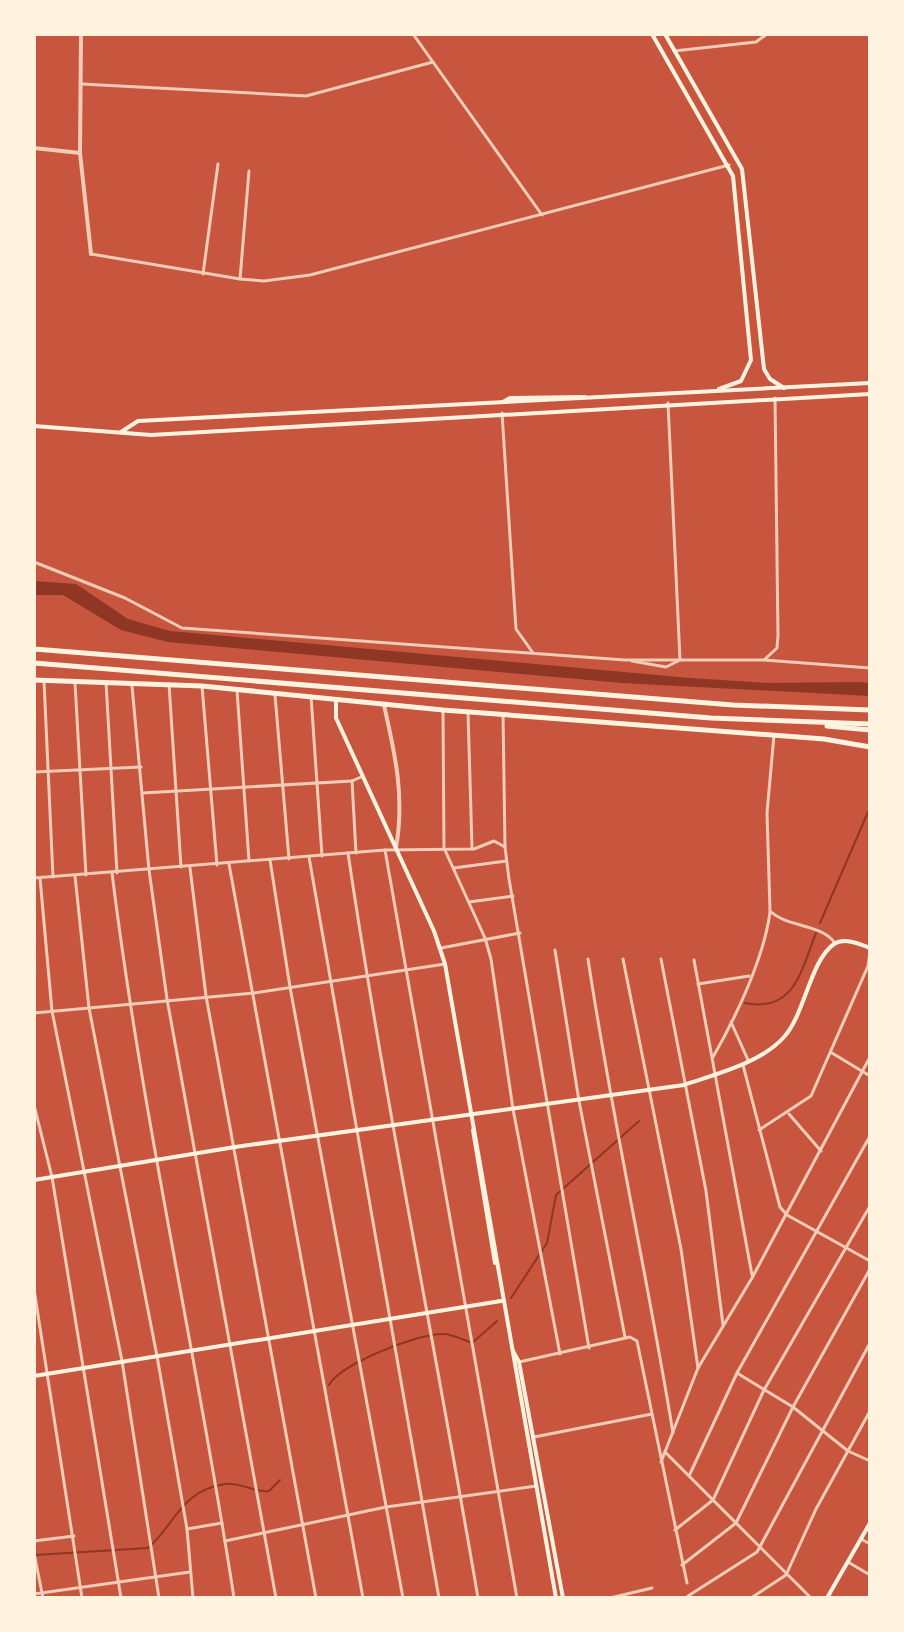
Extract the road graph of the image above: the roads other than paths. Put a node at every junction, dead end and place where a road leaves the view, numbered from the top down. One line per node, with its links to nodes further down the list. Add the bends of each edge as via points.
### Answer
1 (81, 34): 8 (street)
2 (413, 34): 7 (street)
3 (652, 34): 12 (main road)
4 (665, 34): 6 (main road)
5 (767, 34): 6 (street, via 756,42)
6 (674, 51): 19 (main road, via 742,169 764,369)
7 (433, 62): 8 (street, via 306,96); 14 (street)
8 (79, 84): 10 (street)
9 (34, 148): 10 (street)
10 (80, 153): 15 (street)
11 (218, 164): 16 (street)
12 (729, 165): 14 (street); 20 (main road, via 751,360 741,381)
13 (249, 171): 17 (street)
14 (542, 215): 17 (street, via 310,275)
15 (91, 254): 16 (street)
16 (203, 274): 17 (street)
17 (240, 279)
18 (870, 383): 19 (main road)
19 (785, 388): 20 (main road)
20 (713, 392): 24 (main road)
21 (870, 394): 22 (main road)
22 (775, 398): 23 (main road); 31 (street, via 778,636 772,656)
23 (668, 403): 25 (main road); 32 (street)
24 (501, 404): 25 (main road); 27 (main road, via 138,421)
25 (502, 413): 27 (main road); 30 (street, via 516,629)
26 (34, 426): 27 (main road)
27 (119, 433)
28 (34, 562): 30 (street, via 125,598 182,628)
29 (34, 649): 48 (main road, via 721,705)
30 (533, 653): 32 (street)
31 (764, 660): 32 (street); 34 (street)
32 (679, 661)
33 (34, 663): 51 (main road)
34 (870, 668)
35 (34, 680): 36 (main road)
36 (44, 680): 37 (main road); 58 (street)
37 (75, 681): 38 (main road); 56 (street)
38 (106, 682): 39 (main road); 55 (street)
39 (132, 682): 40 (main road); 54 (street)
40 (169, 683): 41 (main road); 65 (street)
41 (202, 686): 42 (main road); 64 (street)
42 (237, 690): 43 (main road); 63 (street)
43 (275, 695): 44 (main road); 62 (street)
44 (311, 696): 45 (main road); 61 (street)
45 (336, 700): 46 (main road); 59 (main road, via 336,718)
46 (384, 705): 47 (main road); 71 (street, via 400,772)
47 (443, 710): 49 (main road); 68 (street)
48 (870, 710)
49 (468, 712): 50 (main road); 69 (street)
50 (503, 714): 52 (main road); 67 (street)
51 (870, 727)
52 (774, 735): 53 (main road); 94 (street, via 767,813)
53 (870, 747)
54 (141, 767): 55 (street); 66 (street)
55 (109, 770): 56 (street); 86 (street)
56 (79, 771): 58 (street); 87 (street)
57 (34, 772): 58 (street)
58 (48, 772): 89 (street)
59 (361, 777): 60 (street); 71 (main road)
60 (352, 781): 61 (street); 73 (street)
61 (316, 783): 62 (street); 74 (street)
62 (282, 786): 63 (street); 76 (street)
63 (244, 788): 64 (street); 79 (street)
64 (210, 789): 65 (street); 81 (street)
65 (176, 792): 66 (street); 82 (street)
66 (143, 793): 85 (street)
67 (505, 847): 69 (street, via 494,841); 78 (street)
68 (444, 848): 69 (street); 71 (street); 84 (street)
69 (472, 849)
70 (385, 850): 71 (street); 73 (street); 106 (street)
71 (396, 852): 98 (main road)
72 (348, 853): 73 (street); 74 (street); 107 (street)
73 (356, 853)
74 (322, 856): 75 (street)
75 (309, 857): 76 (street); 109 (street)
76 (289, 859): 77 (street)
77 (270, 860): 79 (street); 111 (street)
78 (507, 860): 84 (street); 92 (street)
79 (249, 861): 80 (street)
80 (229, 864): 81 (street); 112 (street)
81 (217, 865): 83 (street)
82 (181, 867): 83 (street); 85 (street)
83 (190, 868): 113 (street)
84 (454, 868): 93 (street)
85 (149, 870): 86 (street); 114 (street)
86 (115, 873): 87 (street); 115 (street)
87 (86, 875): 88 (street)
88 (75, 876): 89 (street); 116 (street)
89 (53, 877): 91 (street)
90 (34, 878): 91 (street)
91 (40, 878): 117 (street)
92 (513, 896): 93 (street); 95 (street)
93 (469, 902): 96 (street)
94 (770, 911): 97 (street, via 829,934); 108 (street)
95 (520, 933): 96 (street); 132 (street)
96 (485, 938): 98 (street); 133 (street)
97 (835, 943): 100 (main road); 123 (main road, via 784,1038)
98 (441, 949): 105 (main road)
99 (555, 950): 130 (street)
100 (870, 950): 120 (street)
101 (588, 959): 129 (street)
102 (623, 959): 128 (street)
103 (661, 959): 127 (street)
104 (694, 960): 110 (street)
105 (445, 964): 106 (street); 135 (main road)
106 (405, 970): 107 (street); 136 (street)
107 (367, 976): 109 (street); 137 (street)
108 (749, 976): 110 (street); 119 (street)
109 (329, 982): 111 (street); 139 (street)
110 (698, 984): 121 (street)
111 (290, 987): 112 (street); 140 (street)
112 (254, 993): 113 (street); 142 (street)
113 (206, 996): 114 (street); 143 (street)
114 (167, 999): 115 (street); 145 (street)
115 (128, 1002): 116 (street); 146 (street)
116 (89, 1008): 117 (street); 147 (street)
117 (52, 1011): 118 (street); 148 (street)
118 (34, 1013)
119 (731, 1022): 121 (street); 123 (street)
120 (831, 1052): 124 (street); 134 (street, via 811,1096)
121 (713, 1057): 125 (street)
122 (870, 1057): 124 (street)
123 (745, 1061): 125 (main road); 138 (street)
124 (863, 1072): 126 (street); 144 (street)
125 (715, 1075): 127 (main road); 157 (street)
126 (870, 1076)
127 (684, 1085): 128 (main road); 164 (street, via 706,1191)
128 (648, 1091): 129 (main road); 178 (street, via 681,1249)
129 (609, 1097): 130 (main road); 187 (street)
130 (579, 1101): 132 (main road); 167 (street)
131 (34, 1105): 149 (street)
132 (546, 1105): 133 (main road); 170 (street)
133 (513, 1109): 135 (main road); 173 (street)
134 (788, 1113): 138 (street); 144 (street)
135 (470, 1115): 136 (main road); 159 (main road, via 478,1136)
136 (430, 1120): 137 (main road); 160 (street)
137 (393, 1126): 139 (main road); 161 (street)
138 (759, 1130): 152 (street, via 778,1201)
139 (355, 1131): 140 (main road); 162 (street)
140 (319, 1136): 142 (main road); 163 (street)
141 (870, 1136): 153 (street)
142 (279, 1141): 143 (main road); 165 (street)
143 (235, 1147): 145 (main road); 166 (street)
144 (821, 1151): 152 (street)
145 (195, 1154): 146 (main road); 168 (street)
146 (159, 1161): 147 (main road); 171 (street)
147 (120, 1167): 148 (main road); 174 (street)
148 (86, 1171): 149 (main road); 175 (street)
149 (52, 1177): 150 (main road); 177 (street)
150 (34, 1180)
151 (870, 1206): 154 (street)
152 (787, 1215): 153 (street); 157 (street)
153 (818, 1231): 154 (street); 180 (street)
154 (846, 1248): 155 (street); 182 (street)
155 (870, 1261)
156 (870, 1269): 183 (street)
157 (752, 1278): 164 (street)
158 (34, 1289): 179 (street)
159 (501, 1301): 160 (main road); 172 (main road)
160 (466, 1307): 161 (main road); 196 (street)
161 (429, 1310): 162 (main road); 197 (street)
162 (390, 1316): 163 (main road); 199 (street)
163 (353, 1323): 165 (main road); 200 (street)
164 (723, 1325): 178 (street)
165 (315, 1329): 166 (main road); 201 (street)
166 (268, 1337): 168 (main road); 205 (street)
167 (625, 1337): 170 (street); 185 (street, via 637,1341)
168 (232, 1343): 171 (main road); 208 (street)
169 (870, 1343): 186 (street)
170 (589, 1348): 173 (street)
171 (194, 1349): 174 (main road); 202 (street)
172 (512, 1349): 176 (main road); 195 (main road)
173 (560, 1354): 176 (street)
174 (157, 1356): 175 (main road); 206 (street)
175 (122, 1361): 177 (main road); 222 (street)
176 (519, 1362): 188 (main road)
177 (84, 1368): 179 (main road); 223 (street)
178 (698, 1368): 187 (street)
179 (50, 1373): 181 (main road); 209 (street)
180 (737, 1373): 182 (street); 193 (street)
181 (34, 1376)
182 (764, 1390): 183 (street); 198 (street)
183 (793, 1407): 186 (street); 203 (street)
184 (870, 1411): 189 (street)
185 (652, 1414): 188 (street); 192 (street)
186 (821, 1431): 189 (street); 214 (street)
187 (673, 1433): 190 (street)
188 (534, 1437): 194 (main road)
189 (848, 1451): 191 (street); 220 (street)
190 (665, 1452): 192 (street); 193 (street)
191 (870, 1461)
192 (661, 1462): 207 (street)
193 (689, 1476): 198 (street)
194 (542, 1485): 195 (street); 244 (main road)
195 (536, 1486): 196 (street); 243 (main road)
196 (500, 1489): 197 (street); 242 (street)
197 (461, 1495): 199 (street); 241 (street)
198 (713, 1500): 203 (street); 207 (street)
199 (422, 1501): 200 (street); 240 (street)
200 (386, 1507): 201 (street); 239 (street)
201 (347, 1516): 205 (street); 238 (street)
202 (222, 1523): 206 (street); 212 (street)
203 (736, 1523): 214 (street); 218 (street)
204 (870, 1523): 210 (main road)
205 (303, 1526): 208 (street); 237 (street)
206 (187, 1529): 219 (street)
207 (675, 1530): 218 (street)
208 (263, 1531): 212 (street); 236 (street)
209 (75, 1536): 211 (street); 225 (street)
210 (861, 1539): 213 (street); 217 (main road)
211 (34, 1541)
212 (225, 1541): 235 (street)
213 (870, 1544)
214 (760, 1545): 220 (street); 229 (street)
215 (34, 1553): 216 (street)
216 (35, 1559): 227 (street)
217 (848, 1562): 221 (street); 248 (main road)
218 (682, 1565): 224 (street)
219 (190, 1572): 222 (street); 234 (street)
220 (786, 1575): 246 (street); 247 (street)
221 (870, 1575)
222 (156, 1577): 223 (street); 233 (street)
223 (118, 1582): 225 (street); 232 (street)
224 (687, 1583)
225 (81, 1588): 227 (street); 231 (street)
226 (652, 1588): 245 (street)
227 (42, 1592): 228 (street); 230 (street)
228 (34, 1594)
229 (688, 1596)
230 (43, 1598)
231 (82, 1598)
232 (121, 1598)
233 (159, 1598)
234 (193, 1598)
235 (234, 1598)
236 (276, 1598)
237 (316, 1598)
238 (363, 1598)
239 (403, 1598)
240 (439, 1598)
241 (478, 1598)
242 (517, 1598)
243 (556, 1598)
244 (563, 1598)
245 (610, 1598)
246 (751, 1598)
247 (811, 1598)
248 (827, 1598)

